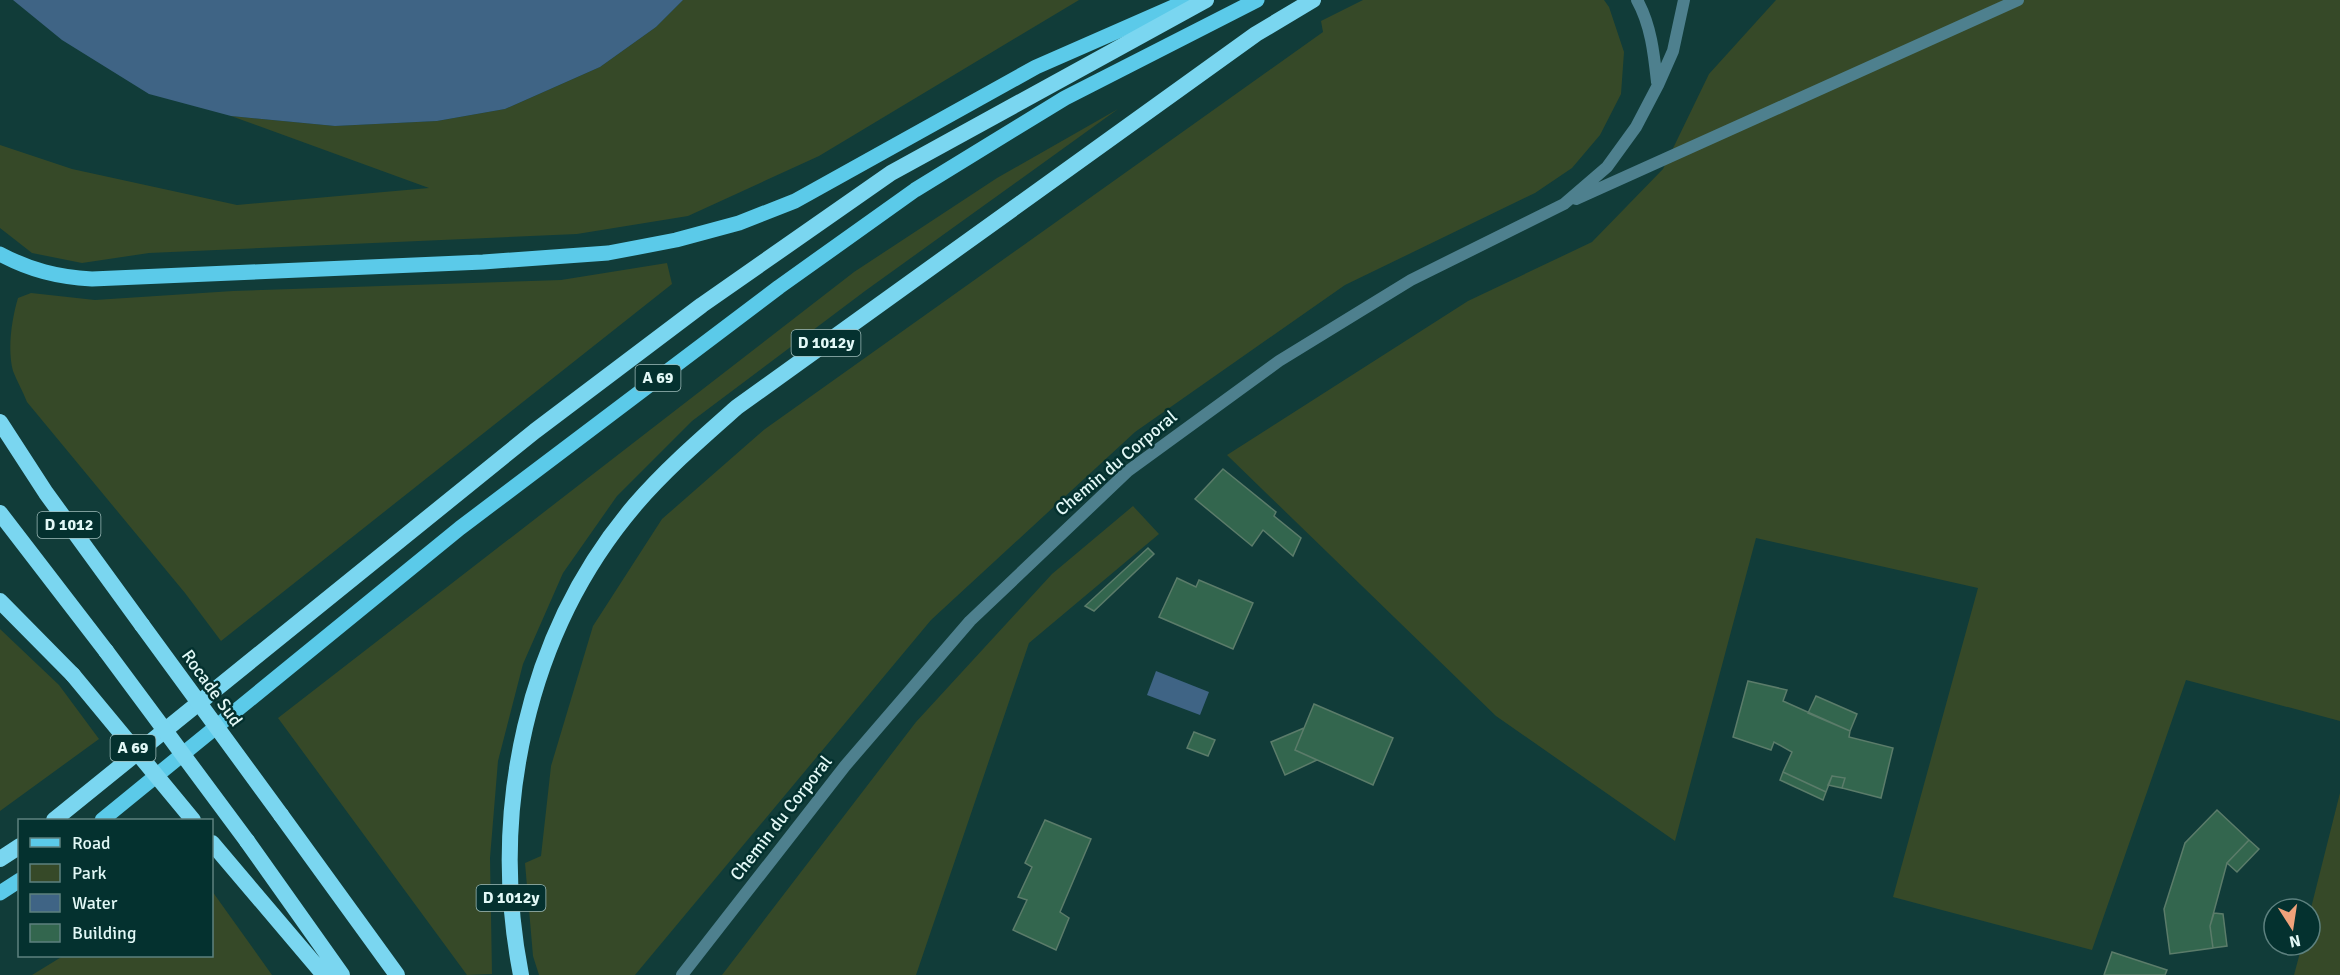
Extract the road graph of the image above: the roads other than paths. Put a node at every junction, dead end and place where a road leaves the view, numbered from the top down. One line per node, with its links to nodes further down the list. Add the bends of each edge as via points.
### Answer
1 (1189, 0): 10 (main road, via 1036,66 795,201 739,224 676,240 608,253 494,261 92,279 37,272)
2 (1206, 0): 14 (highway, A 69, via 891,173 702,305 535,431)
3 (1257, 0): 15 (main road, A 69, via 1065,98 915,190 779,287 460,528)
4 (1313, 0): 25 (highway, D 1012y, via 1256,34 737,407 680,457 635,505 594,560 557,625 521,736 510,820 511,927)
5 (1637, 0): 8 (street, via 1654,48)
6 (1684, 0): 8 (street, Chemin du Corporal, via 1673,51)
7 (2018, 0): 9 (street)
8 (1658, 85): 9 (street, Chemin du Corporal, via 1636,127 1607,167)
9 (1564, 204): 26 (street, Chemin du Corporal, via 1411,280 1289,355 1128,471 970,621 845,766)
10 (0, 254)
11 (0, 423): 24 (highway, Rocade Sud / D 1012, bridge, via 46,493)
12 (0, 513): 23 (highway, D 1012, bridge, via 247,841)
13 (0, 602): 16 (highway, A 69, bridge, via 73,675)
14 (55, 819)
15 (103, 819)
16 (191, 819)
17 (213, 844): 22 (highway)
18 (18, 847): 19 (highway)
19 (0, 859)
20 (18, 881): 21 (main road)
21 (0, 893)
22 (324, 975)
23 (342, 975)
24 (397, 975)
25 (521, 975)
26 (682, 975)

